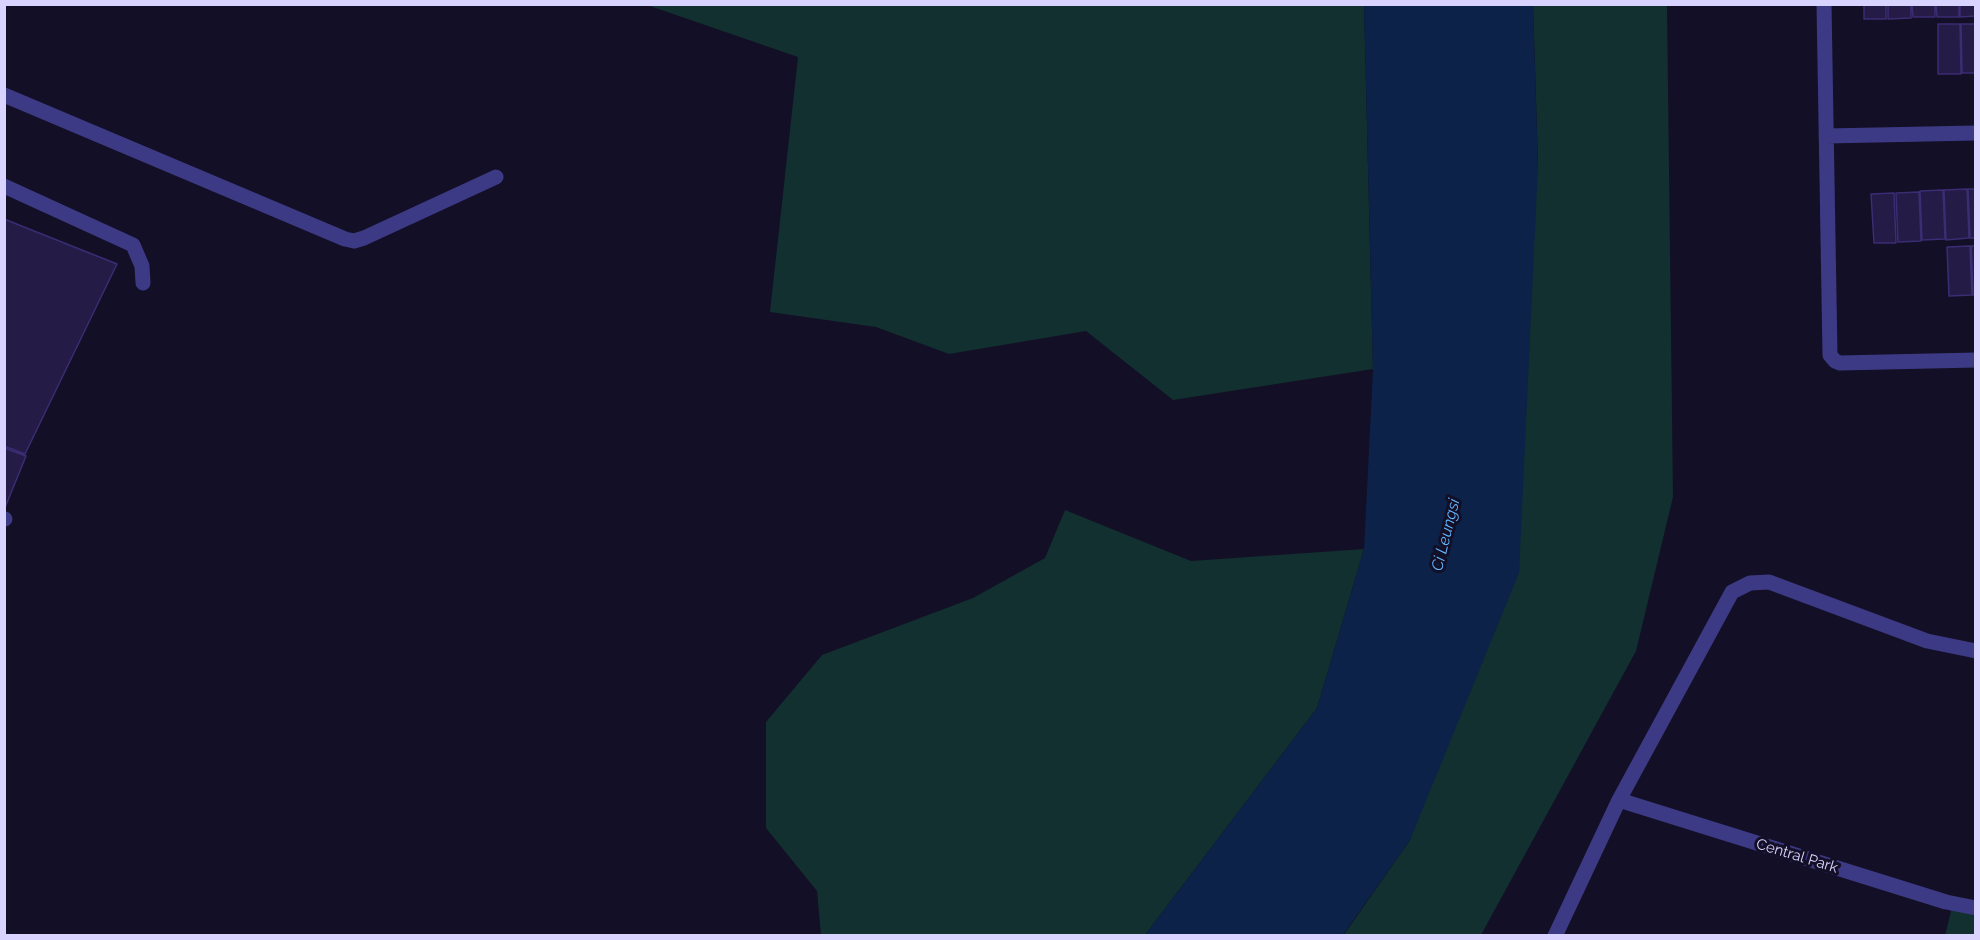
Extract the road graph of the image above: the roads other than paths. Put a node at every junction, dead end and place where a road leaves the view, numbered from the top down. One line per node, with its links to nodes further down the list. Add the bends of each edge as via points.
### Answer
1 (1824, 4): 4 (street)
2 (4, 95): 5 (street, via 354,241)
3 (1976, 133): 4 (street)
4 (1826, 136): 8 (street, via 1830,355 1840,363)
5 (496, 177)
6 (4, 186): 7 (street, via 133,245 142,266)
7 (143, 283)
8 (1976, 360)
9 (1976, 651): 10 (street, via 1927,641 1769,582 1750,583 1732,592)
10 (1619, 800): 11 (street, Central Park); 12 (street)
11 (1976, 908)
12 (1555, 936)

